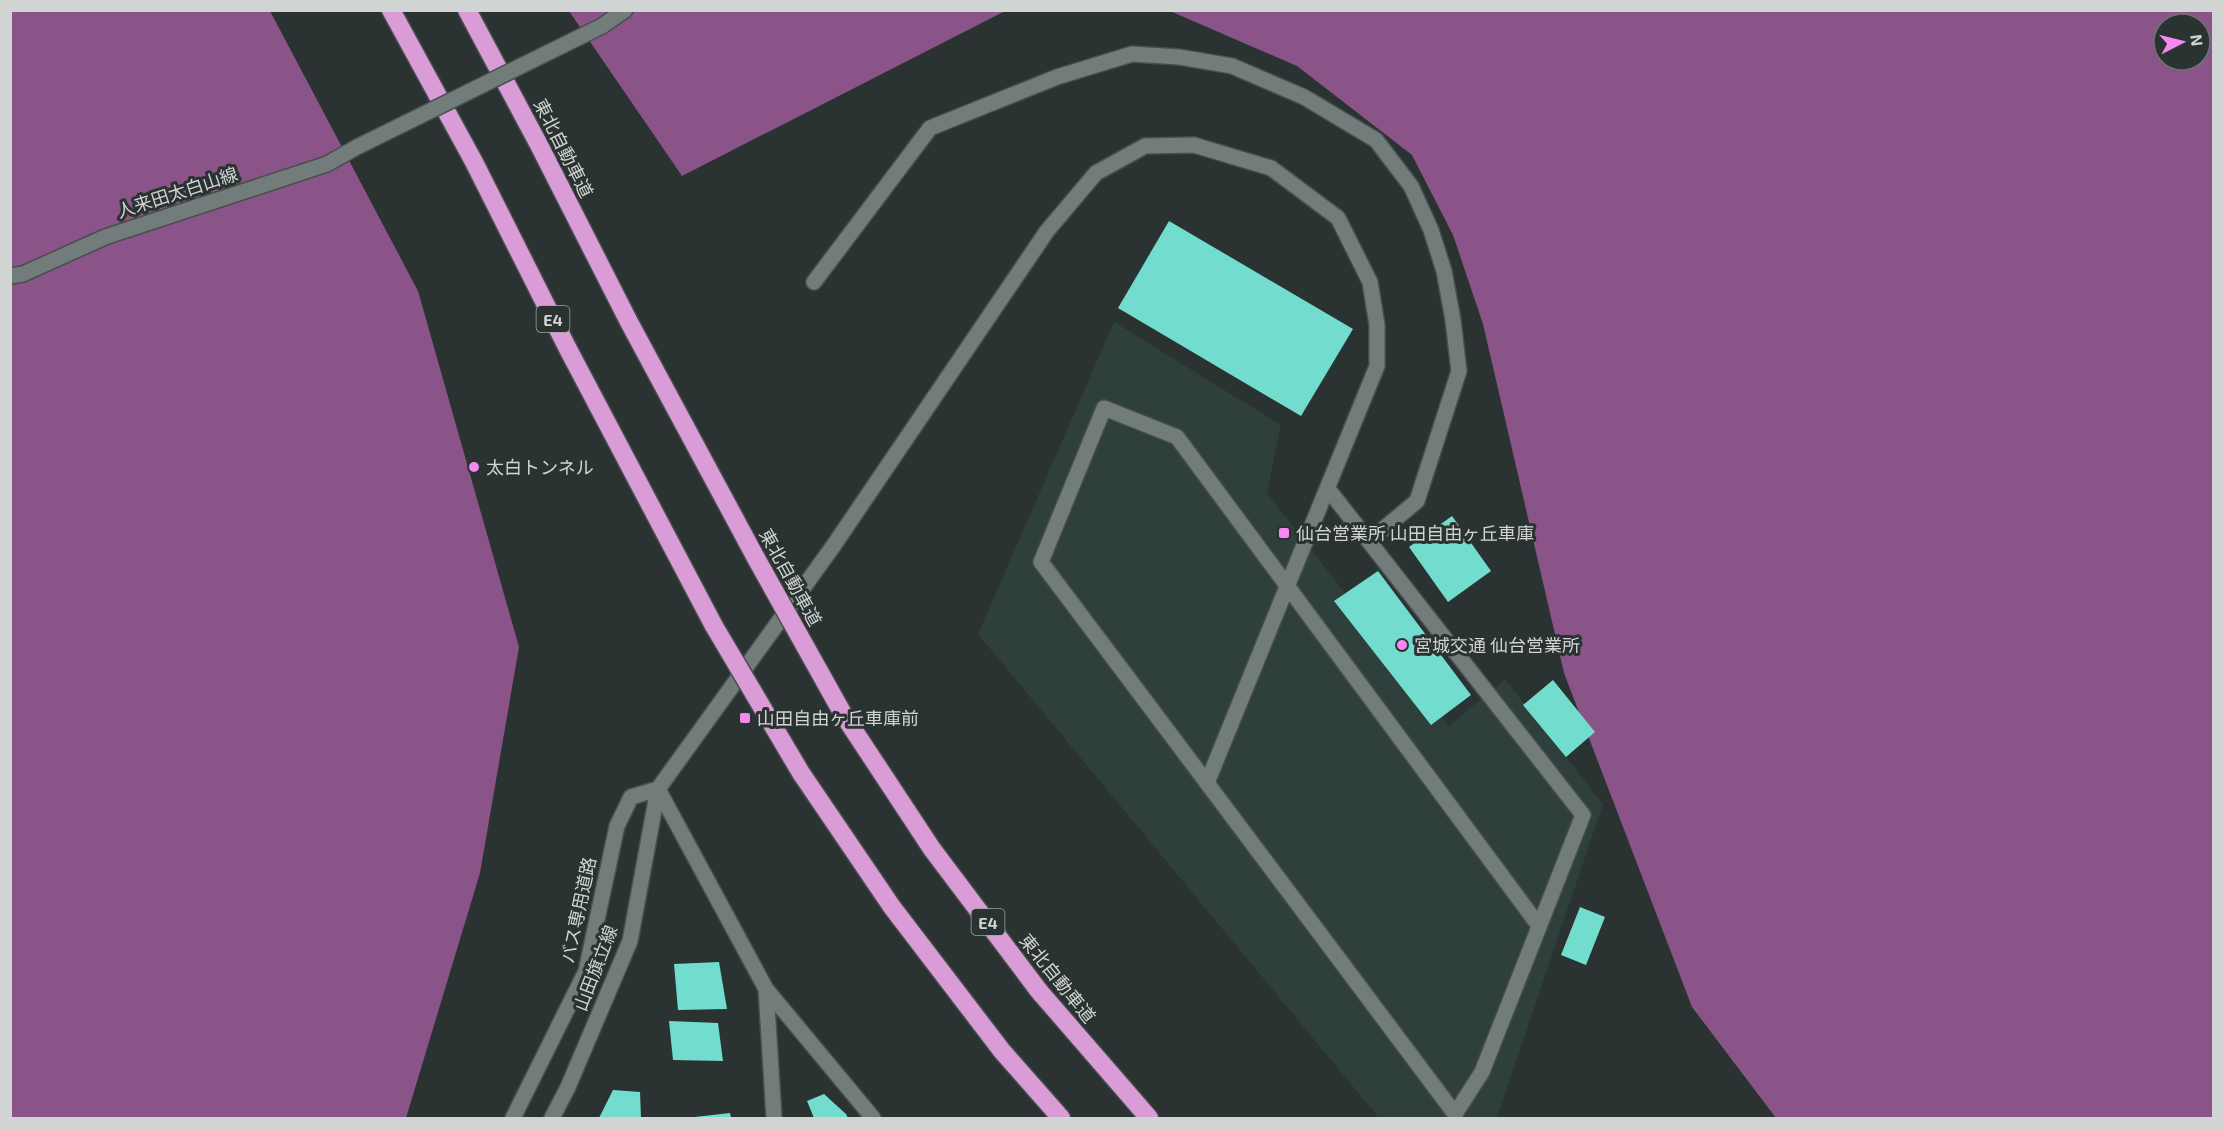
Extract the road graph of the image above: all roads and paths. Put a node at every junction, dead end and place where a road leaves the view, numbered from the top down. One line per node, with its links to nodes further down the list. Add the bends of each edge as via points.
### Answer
1 (391, 10): 17 (highway, E4, bridge, via 714,626 801,772 892,908 1002,1051)
2 (467, 10): 18 (highway, 東北自動車道 / E4, bridge, via 629,322 843,714 932,849 1032,981)
3 (626, 10): 4 (street, 人来田太白山線, bridge, via 602,26 327,164 105,237 23,274)
4 (10, 276)
5 (814, 282): 7 (street, via 930,128 1057,77 1132,54 1179,57 1232,66 1304,97 1376,140 1411,186 1444,271 1453,320 1459,371 1418,501)
6 (1328, 489): 7 (street); 8 (street); 10 (street, via 1377,366 1377,324 1370,282 1338,218 1271,168 1194,145 1145,146 1096,173 1047,231 834,545)
7 (1369, 541): 11 (street, via 1583,815)
8 (1288, 589): 9 (street); 9 (street, via 1177,437 1104,408 1041,562); 11 (street)
9 (1207, 783): 11 (street, via 1455,1114 1482,1072)
10 (658, 789): 12 (street); 13 (street, バス専用道路, via 631,797 617,826 586,971); 14 (street, 山田旗立線, via 630,941)
11 (1539, 926)
12 (766, 989): 15 (street); 16 (street)
13 (513, 1119)
14 (552, 1119)
15 (774, 1119)
16 (873, 1119)
17 (1061, 1119)
18 (1149, 1119)

